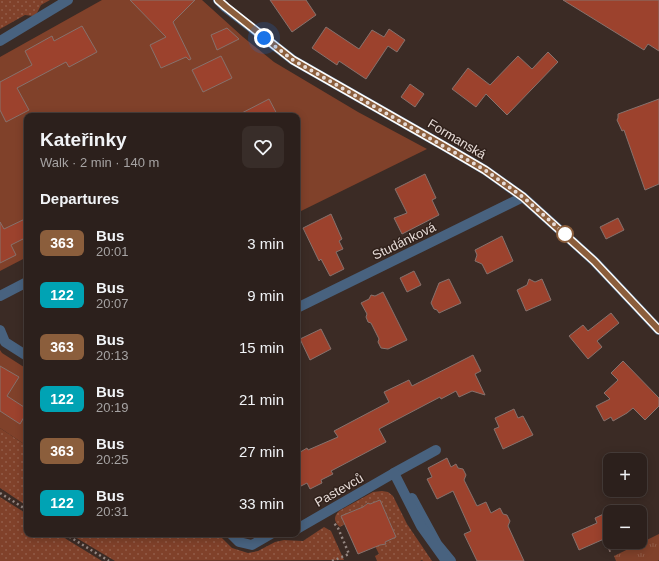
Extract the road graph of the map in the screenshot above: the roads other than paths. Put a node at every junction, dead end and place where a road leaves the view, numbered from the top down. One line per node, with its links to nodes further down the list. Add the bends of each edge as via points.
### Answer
1 (68, 0): 3 (street)
2 (218, 0): 4 (street, Formanská, via 293,60 485,170)
3 (0, 41)
4 (523, 197): 7 (street, Studánková); 9 (street, Formanská, via 594,261)
5 (24, 284): 6 (street)
6 (0, 296)
7 (300, 307)
8 (0, 330): 10 (street, via 5,342)
9 (659, 330)
10 (24, 354)
11 (436, 450): 12 (street, Pastevců)
12 (395, 473): 13 (street, Pastevců); 16 (street, via 421,526); 17 (street)
13 (300, 528)
14 (234, 537): 15 (street, via 239,542 252,545)
15 (266, 537)
16 (446, 561)
17 (451, 561)

